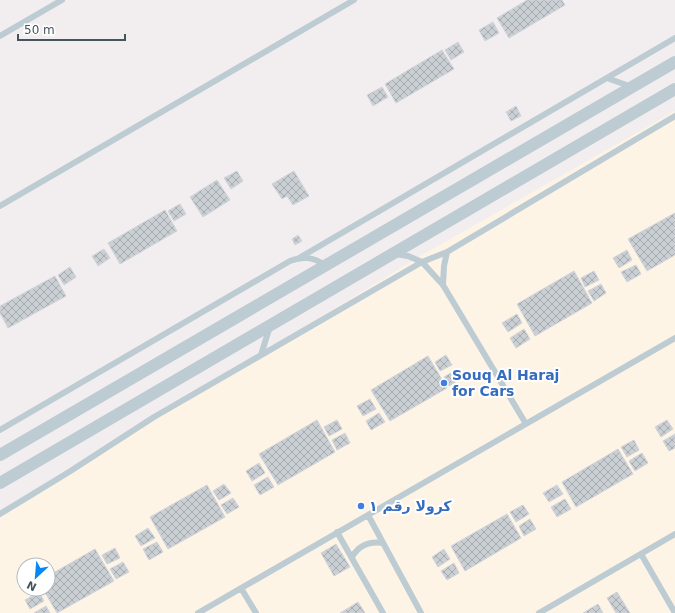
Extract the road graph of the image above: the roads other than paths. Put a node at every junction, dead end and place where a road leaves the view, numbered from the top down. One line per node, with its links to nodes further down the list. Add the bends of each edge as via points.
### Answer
1 (62, 0): 3 (lane)
2 (354, 0): 10 (lane)
3 (0, 36)
4 (675, 38): 6 (lane)
5 (675, 62): 7 (street)
6 (607, 78): 7 (lane); 13 (lane)
7 (632, 87): 15 (street)
8 (675, 89): 12 (street)
9 (675, 116): 11 (lane)
10 (0, 206)
11 (447, 252): 14 (lane); 16 (lane)
12 (393, 254): 14 (lane, via 408,256); 17 (street)
13 (299, 258): 15 (lane, via 308,257); 21 (lane)
14 (422, 262): 16 (lane); 19 (lane)
15 (325, 265): 22 (street)
16 (443, 285): 20 (lane)
17 (270, 325): 19 (lane); 23 (street)
18 (675, 338): 20 (lane)
19 (261, 355): 24 (lane, via 145,422)
20 (526, 424): 25 (lane)
21 (0, 430)
22 (0, 455)
23 (0, 483)
24 (0, 514)
25 (368, 515): 26 (lane); 28 (lane)
26 (337, 532): 30 (lane); 31 (lane)
27 (675, 534): 29 (lane)
28 (383, 543): 30 (lane, via 364,544); 35 (lane)
29 (641, 554): 36 (lane); 37 (lane)
30 (352, 557): 34 (lane)
31 (241, 588): 32 (lane); 33 (lane)
32 (198, 613)
33 (256, 613)
34 (383, 613)
35 (421, 613)
36 (539, 613)
37 (675, 613)

